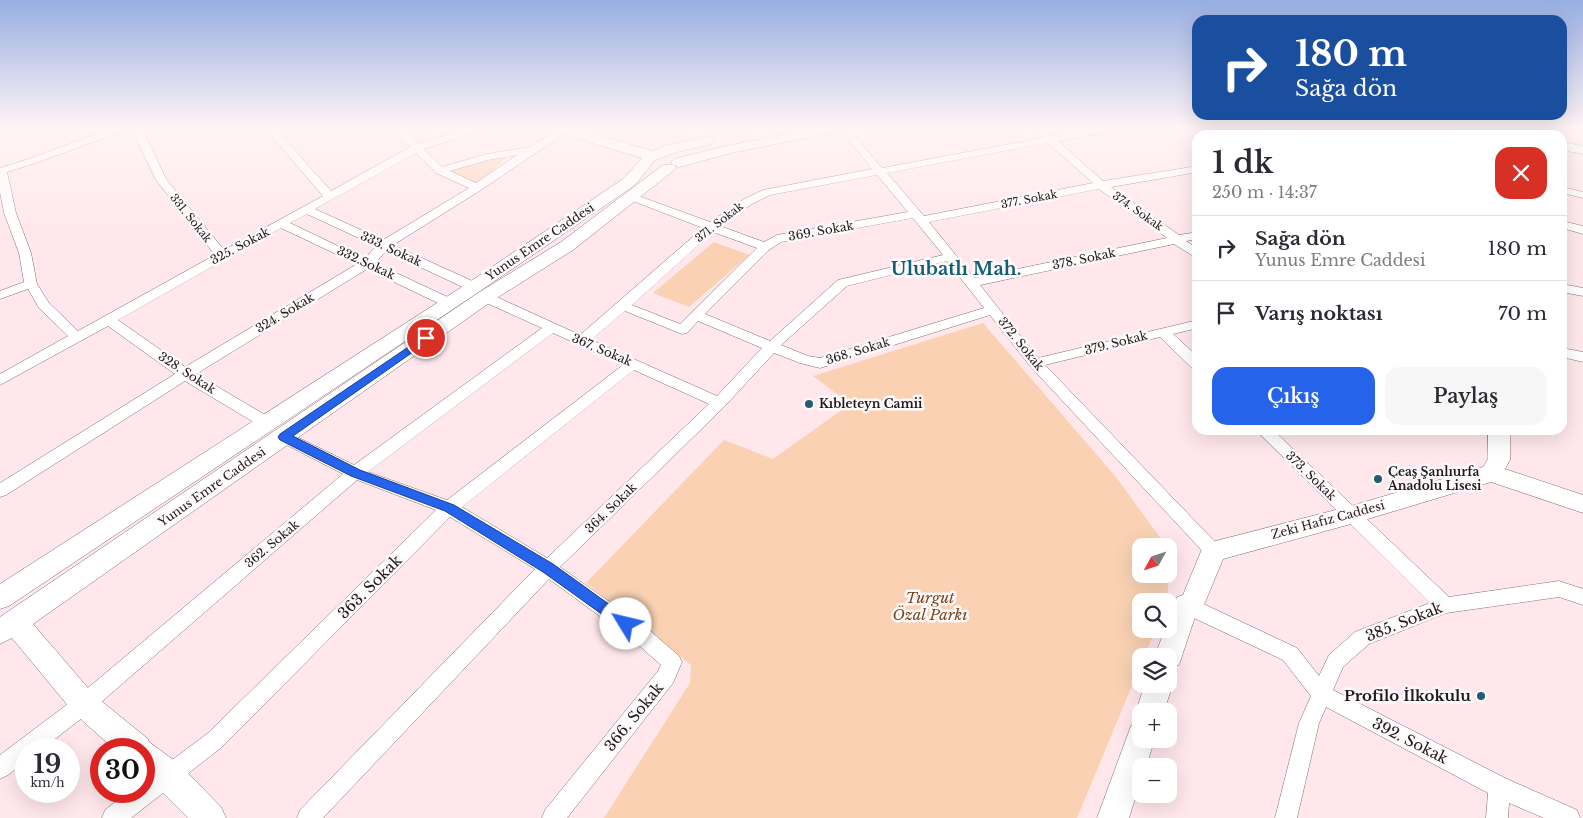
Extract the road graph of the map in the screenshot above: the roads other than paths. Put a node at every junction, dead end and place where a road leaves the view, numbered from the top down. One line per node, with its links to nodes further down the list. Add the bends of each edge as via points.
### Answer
1 (21, 164): 14 (street)
2 (154, 164): 35 (street, 331. Sokak, via 161,180)
3 (301, 164): 21 (street)
4 (388, 164): 21 (street, 325. Sokak)
5 (433, 164): 15 (street)
6 (463, 164): 15 (street)
7 (511, 164): 18 (street, 324. Sokak)
8 (655, 164): 41 (main road, Yunus Emre Caddesi)
9 (657, 164): 22 (main road, Yunus Emre Caddesi)
10 (873, 164): 16 (street, 372. Sokak)
11 (914, 164): 16 (street, 371. Sokak)
12 (1077, 164): 17 (street, 374. Sokak)
13 (1192, 170): 17 (street, 377. Sokak)
14 (0, 171): 24 (street)
15 (440, 171): 18 (street)
16 (878, 171): 25 (street, 372. Sokak); 28 (street, 371. Sokak, via 767,192 742,204)
17 (1101, 185): 25 (street, 377. Sokak); 31 (street, 374. Sokak)
18 (477, 188): 32 (street, 324. Sokak)
19 (1567, 191): 20 (street)
20 (1583, 195)
21 (329, 196): 23 (street, 325. Sokak)
22 (629, 196): 28 (street); 41 (main road, Yunus Emre Caddesi, via 567,246)
23 (308, 210): 26 (street, 325. Sokak); 32 (street, 333. Sokak)
24 (5, 215): 39 (street, via 25,253)
25 (918, 217): 33 (street, 369. Sokak, via 778,239); 36 (street, 372. Sokak)
26 (282, 224): 35 (street, 325. Sokak); 37 (street, 332.Sokak)
27 (1567, 225): 29 (street)
28 (710, 226): 33 (street); 45 (street, 371. Sokak)
29 (1583, 230)
30 (1192, 236): 31 (street, 378. Sokak)
31 (1178, 239): 34 (street, 374. Sokak); 38 (street, 378. Sokak)
32 (384, 245): 37 (street, 324. Sokak); 41 (street, 333. Sokak)
33 (765, 247): 47 (street, 369. Sokak)
34 (1192, 250)
35 (222, 256): 48 (street, 325. Sokak)
36 (950, 257): 38 (street, 372. Sokak); 54 (street, 364. Sokak, via 843,283)
37 (367, 264): 44 (street, 332.Sokak); 60 (street, 324. Sokak)
38 (971, 283): 46 (street, 372. Sokak)
39 (31, 284): 43 (street); 52 (street, via 44,305)
40 (1567, 289): 42 (street)
41 (480, 292): 44 (main road, Yunus Emre Caddesi); 50 (street, 367. Sokak); 66 (main road, Yunus Emre Caddesi)
42 (1583, 292)
43 (0, 295)
44 (449, 303): 63 (main road, Yunus Emre Caddesi)
45 (623, 306): 47 (street, 369. Sokak, via 682,330); 53 (street, 371. Sokak)
46 (993, 310): 54 (street, 368. Sokak, via 820,363); 58 (street, 372. Sokak)
47 (697, 316): 54 (street, 368. Sokak)
48 (109, 320): 52 (street, 325. Sokak); 60 (street, 328. Sokak)
49 (1192, 325): 51 (street, 379. Sokak)
50 (551, 328): 53 (street, 367. Sokak); 67 (street, 362. Sokak)
51 (1163, 332): 57 (street); 58 (street, 379. Sokak)
52 (77, 338): 61 (street, 325. Sokak)
53 (581, 342): 59 (street, 367. Sokak)
54 (772, 346): 62 (street, 364. Sokak)
55 (1567, 353): 56 (street)
56 (1583, 358)
57 (1192, 360)
58 (1035, 363): 73 (street, 372. Sokak)
59 (633, 364): 62 (street, 367. Sokak); 71 (street, 363. Sokak)
60 (186, 374): 63 (street, 328. Sokak); 69 (street, 324. Sokak)
61 (0, 380)
62 (719, 403): 74 (street, 364. Sokak)
63 (267, 422): 76 (main road, Yunus Emre Caddesi)
64 (1269, 435): 72 (street, 373. Sokak)
65 (1499, 435): 68 (main road, via 1499,460)
66 (284, 437): 67 (street, 366. Sokak); 79 (main road, Yunus Emre Caddesi)
67 (356, 473): 71 (street, 366. Sokak); 82 (street, 362. Sokak)
68 (1491, 473): 70 (main road); 72 (main road, Zeki Hafız Caddesi)
69 (0, 491)
70 (1583, 504)
71 (449, 508): 74 (street, 366. Sokak); 87 (street, 363. Sokak, via 215,740)
72 (1351, 515): 73 (main road, Zeki Hafız Caddesi); 78 (street, 373. Sokak)
73 (1213, 551): 77 (main road, via 1192,604)
74 (548, 568): 91 (street, 364. Sokak); 92 (street, 366. Sokak, via 642,635 672,662 666,677)
75 (1583, 597): 78 (street, 385. Sokak, via 1558,589)
76 (0, 598)
77 (1186, 605): 80 (main road); 81 (street, 392. Sokak, via 1290,654)
78 (1445, 605): 81 (street, 385. Sokak, via 1362,638 1336,661)
79 (7, 627): 82 (main road)
80 (1172, 648)
81 (1322, 695): 88 (street, 392. Sokak); 94 (street, 385. Sokak, via 1309,723)
82 (84, 704): 83 (main road); 86 (street, 362. Sokak)
83 (124, 738)
84 (1137, 748): 93 (main road)
85 (155, 764): 87 (main road)
86 (0, 768)
87 (168, 775): 89 (street, 363. Sokak); 90 (main road)
88 (1499, 787): 95 (street); 96 (street, 392. Sokak)
89 (113, 818)
90 (210, 818)
91 (308, 818)
92 (553, 818)
93 (1113, 818)
94 (1286, 818)
95 (1497, 818)
96 (1569, 818)

